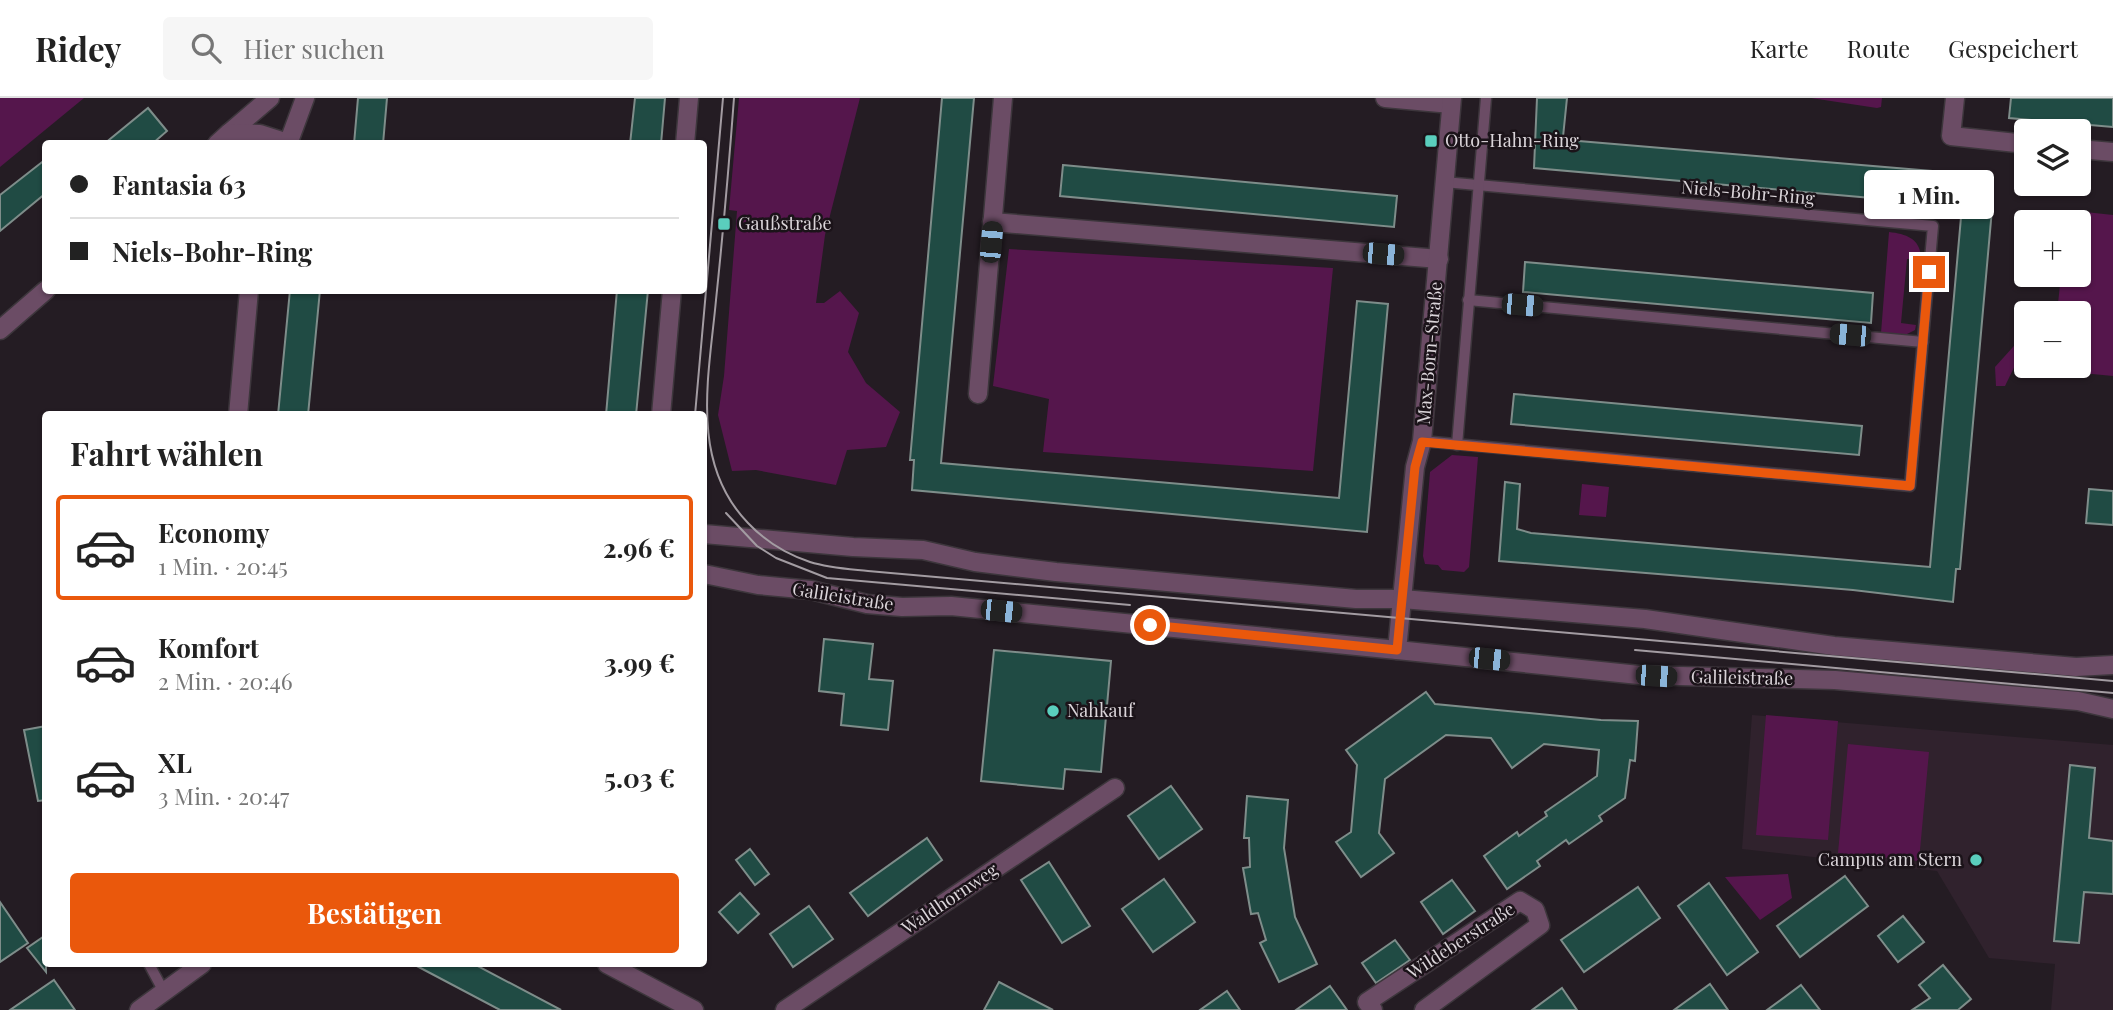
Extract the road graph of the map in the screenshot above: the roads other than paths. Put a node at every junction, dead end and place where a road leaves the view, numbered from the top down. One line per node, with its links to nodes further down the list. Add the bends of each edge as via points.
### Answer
1 (270, 98): 9 (street)
2 (305, 98): 11 (street)
3 (690, 98): 12 (street)
4 (1003, 98): 18 (street)
5 (1385, 98): 8 (street)
6 (1486, 98): 17 (lane, Max-Born-Straße)
7 (1955, 98): 13 (street, via 1951,136)
8 (1451, 101): 16 (street, Max-Born-Straße)
9 (223, 138): 10 (street, via 260,134)
10 (279, 140)
11 (289, 140)
12 (685, 140)
13 (2014, 143)
14 (2091, 150): 15 (street)
15 (2113, 152)
16 (1444, 183): 17 (lane, Niels-Bohr-Ring); 19 (street, Max-Born-Straße)
17 (1478, 185): 23 (lane, Max-Born-Straße); 25 (lane, Niels-Bohr-Ring, via 1933,226)
18 (992, 222): 19 (street); 26 (street)
19 (1438, 259): 29 (street, Max-Born-Straße)
20 (42, 293): 24 (street)
21 (249, 294): 27 (street)
22 (672, 294): 28 (street)
23 (1468, 300): 25 (lane); 30 (lane, Max-Born-Straße)
24 (0, 330)
25 (1923, 342): 30 (lane, Niels-Bohr-Ring, via 1910,486)
26 (978, 394)
27 (238, 411)
28 (661, 411)
29 (1422, 442): 30 (lane, Niels-Bohr-Ring); 33 (street, Max-Born-Straße, via 1415,467)
30 (1457, 445)
31 (707, 534): 33 (street, via 923,550 1056,572 1356,599)
32 (707, 574): 34 (street, Galileistraße, via 888,606 951,606)
33 (1402, 598): 34 (street, Max-Born-Straße); 35 (street, via 1679,622 1834,646 2076,667)
34 (1397, 650): 36 (street, Galileistraße, via 1650,675 1835,680 2078,701)
35 (2113, 665)
36 (2113, 709)
37 (1115, 789): 44 (street, Waldhornweg)
38 (151, 967): 41 (lane)
39 (198, 967): 41 (street)
40 (613, 967): 43 (street)
41 (164, 992): 42 (street)
42 (139, 1010)
43 (694, 1010)
44 (785, 1010)
45 (1373, 1010): 46 (street, Wildeberstraße, via 1367,1002 1520,901 1535,910 1540,926)
46 (1424, 1010)

